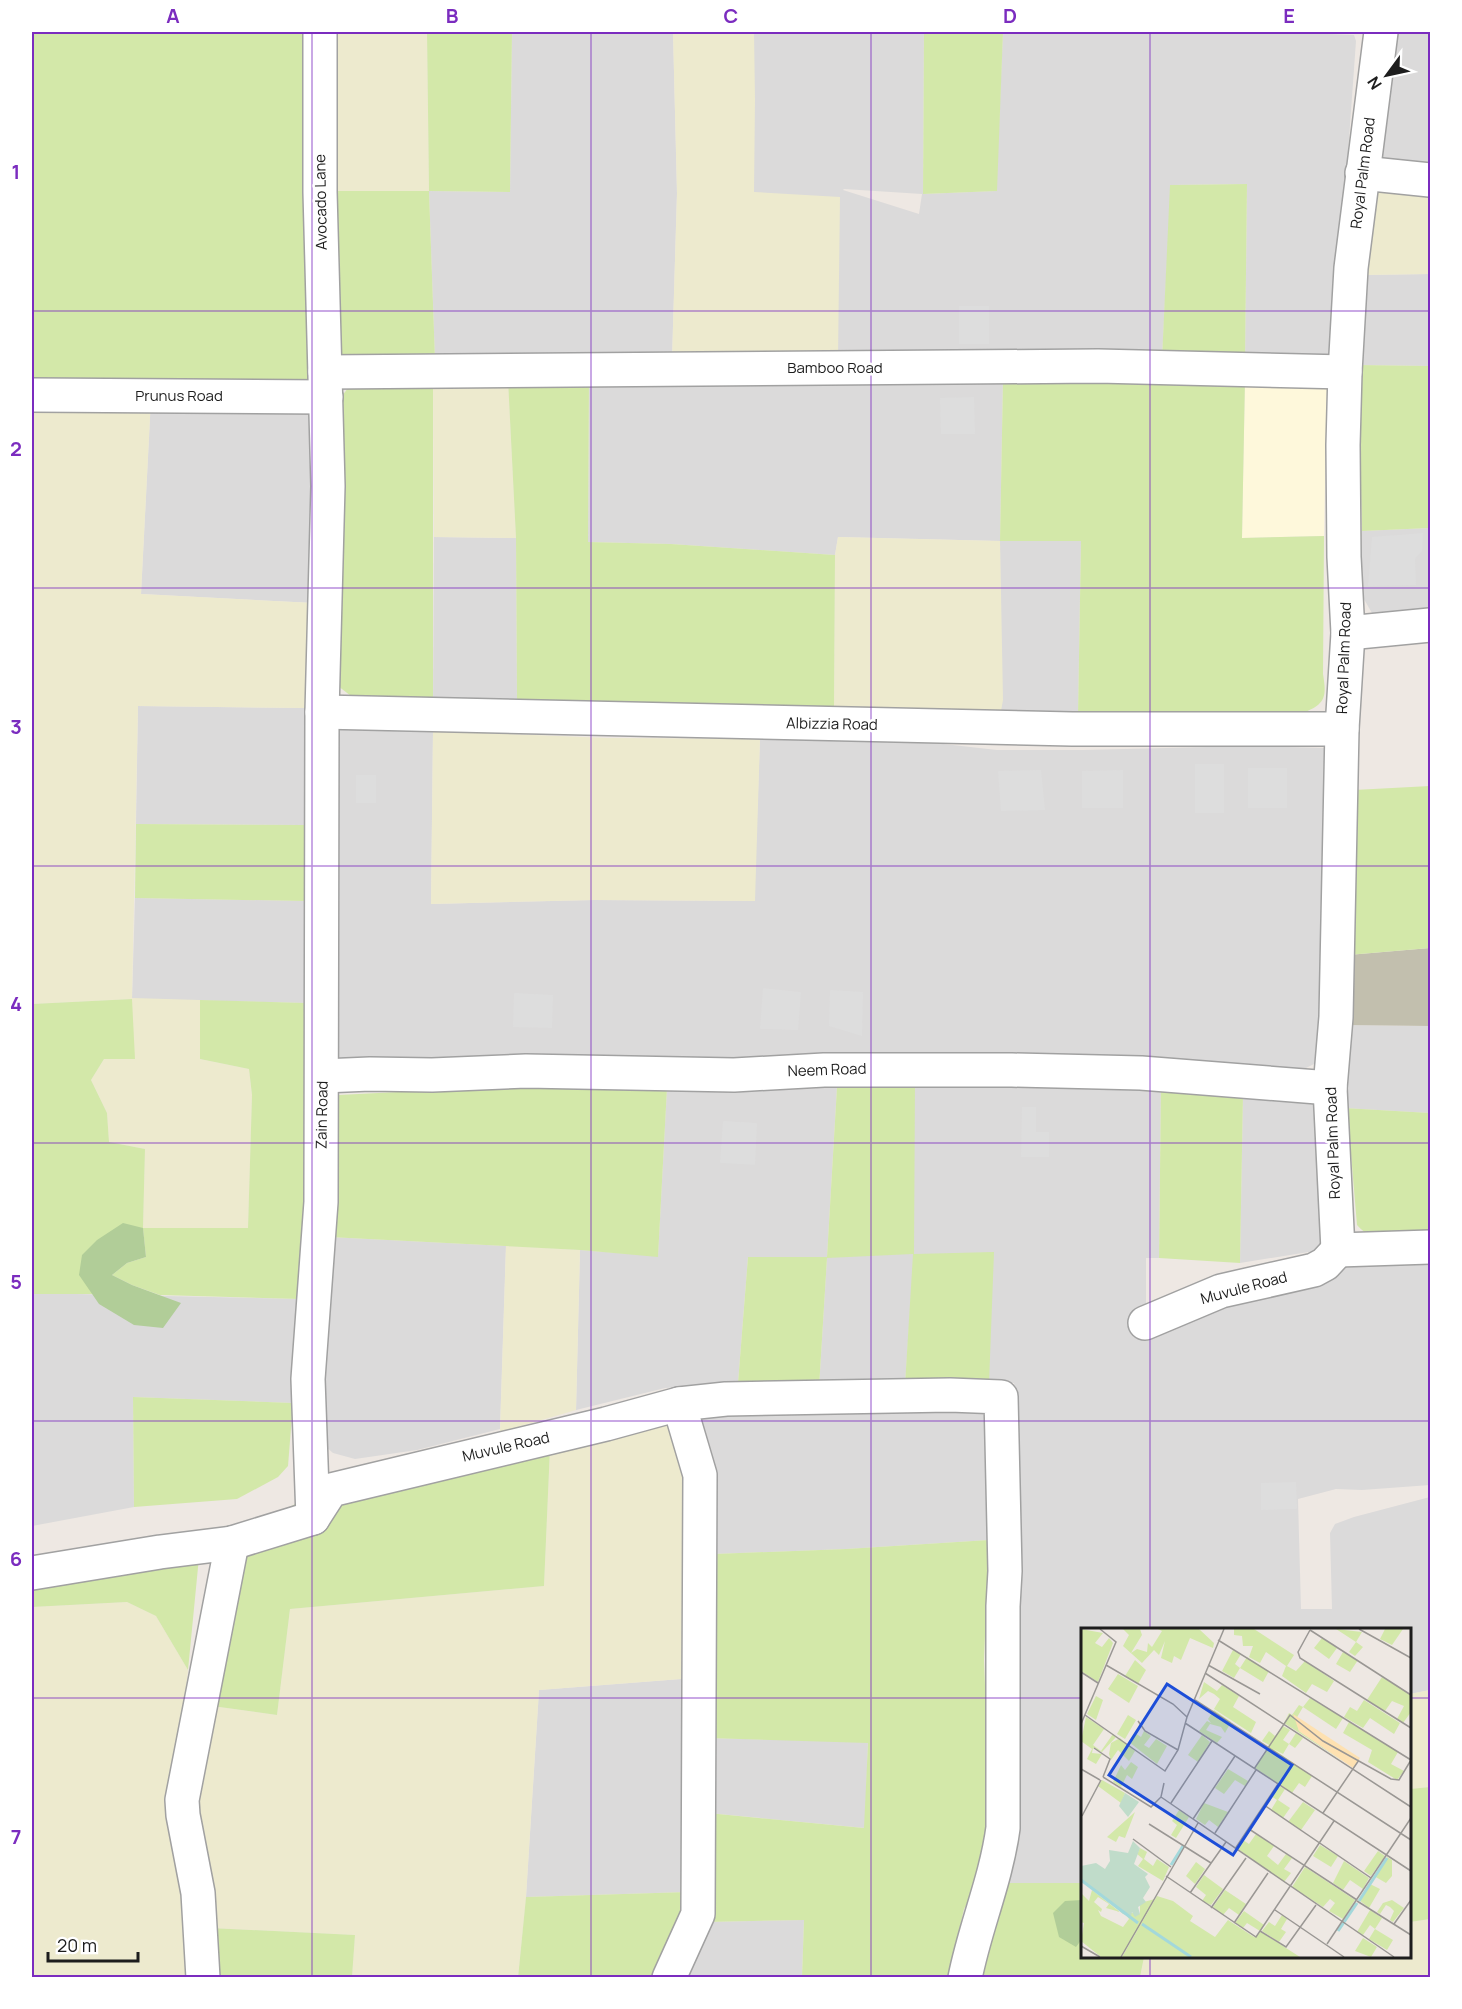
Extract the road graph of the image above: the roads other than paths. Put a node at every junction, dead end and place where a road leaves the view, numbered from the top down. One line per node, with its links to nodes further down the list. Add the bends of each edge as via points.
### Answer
1 (320, 32): 6 (street, Avocado Lane)
2 (1381, 32): 3 (street, Royal Palm Road)
3 (1362, 172): 4 (street); 5 (street, Royal Palm Road)
4 (1431, 180)
5 (1345, 372): 6 (street, Bamboo Road, via 1098,366); 9 (street, Royal Palm Road, via 1344,557)
6 (325, 384): 7 (street, Prunus Road); 10 (street, Avocado Lane, via 328,531)
7 (32, 395)
8 (1431, 625): 9 (street)
9 (1348, 633): 11 (street, Royal Palm Road)
10 (322, 712): 11 (street, Albizzia Road, via 1051,729); 12 (street, Zain Road)
11 (1342, 729): 13 (street, Royal Palm Road, via 1336,1017)
12 (322, 1076): 13 (street, Neem Road, via 526,1071 734,1075 835,1070 1012,1070 1141,1073); 18 (street, Zain Road, via 321,1202 308,1379)
13 (1330, 1088): 15 (street, Royal Palm Road)
14 (1431, 1247): 15 (street)
15 (1338, 1250): 16 (street, Muvule Road, via 1314,1270 1221,1292)
16 (1145, 1323)
17 (678, 1404): 18 (street, Muvule Road, via 331,1490); 22 (street, via 700,1475 698,1914); 23 (street, Muvule Road, via 726,1399 1001,1396 1005,1571 1003,1828 993,1883)
18 (312, 1518): 19 (street)
19 (232, 1543): 20 (street); 21 (street, via 182,1800 198,1893)
20 (32, 1573)
21 (203, 1977)
22 (669, 1977)
23 (965, 1977)

